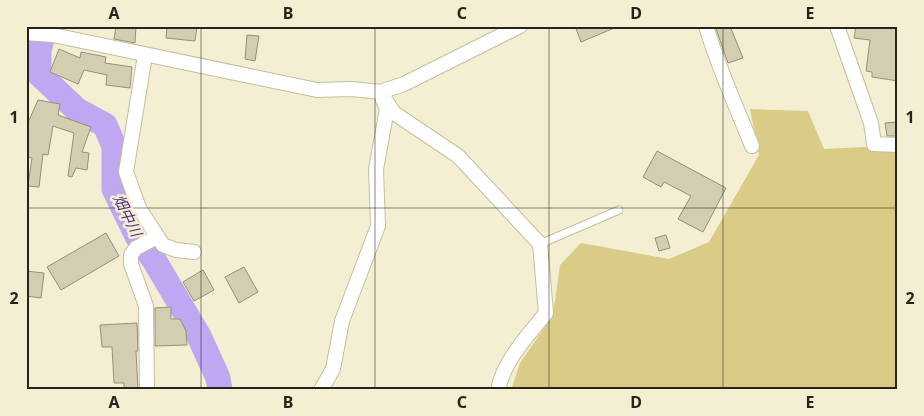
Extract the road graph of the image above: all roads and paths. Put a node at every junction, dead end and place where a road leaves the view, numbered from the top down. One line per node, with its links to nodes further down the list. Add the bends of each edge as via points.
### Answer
1 (520, 26): 6 (street, via 404,84)
2 (706, 26): 7 (street, via 716,60)
3 (837, 26): 8 (street, via 871,123 874,144)
4 (26, 33): 5 (street, via 53,35)
5 (145, 55): 6 (street, via 317,90); 10 (street, via 126,172)
6 (380, 92): 11 (street, via 394,113 458,156); 14 (street, via 387,109 376,169 378,226 342,321 333,369)
7 (752, 146)
8 (898, 146)
9 (619, 210): 11 (lane)
10 (154, 238): 12 (street, via 176,250); 13 (street, via 136,248 131,255 131,264 146,306)
11 (540, 244): 15 (street, via 546,313 508,362)
12 (194, 252)
13 (148, 390)
14 (321, 390)
15 (498, 390)

